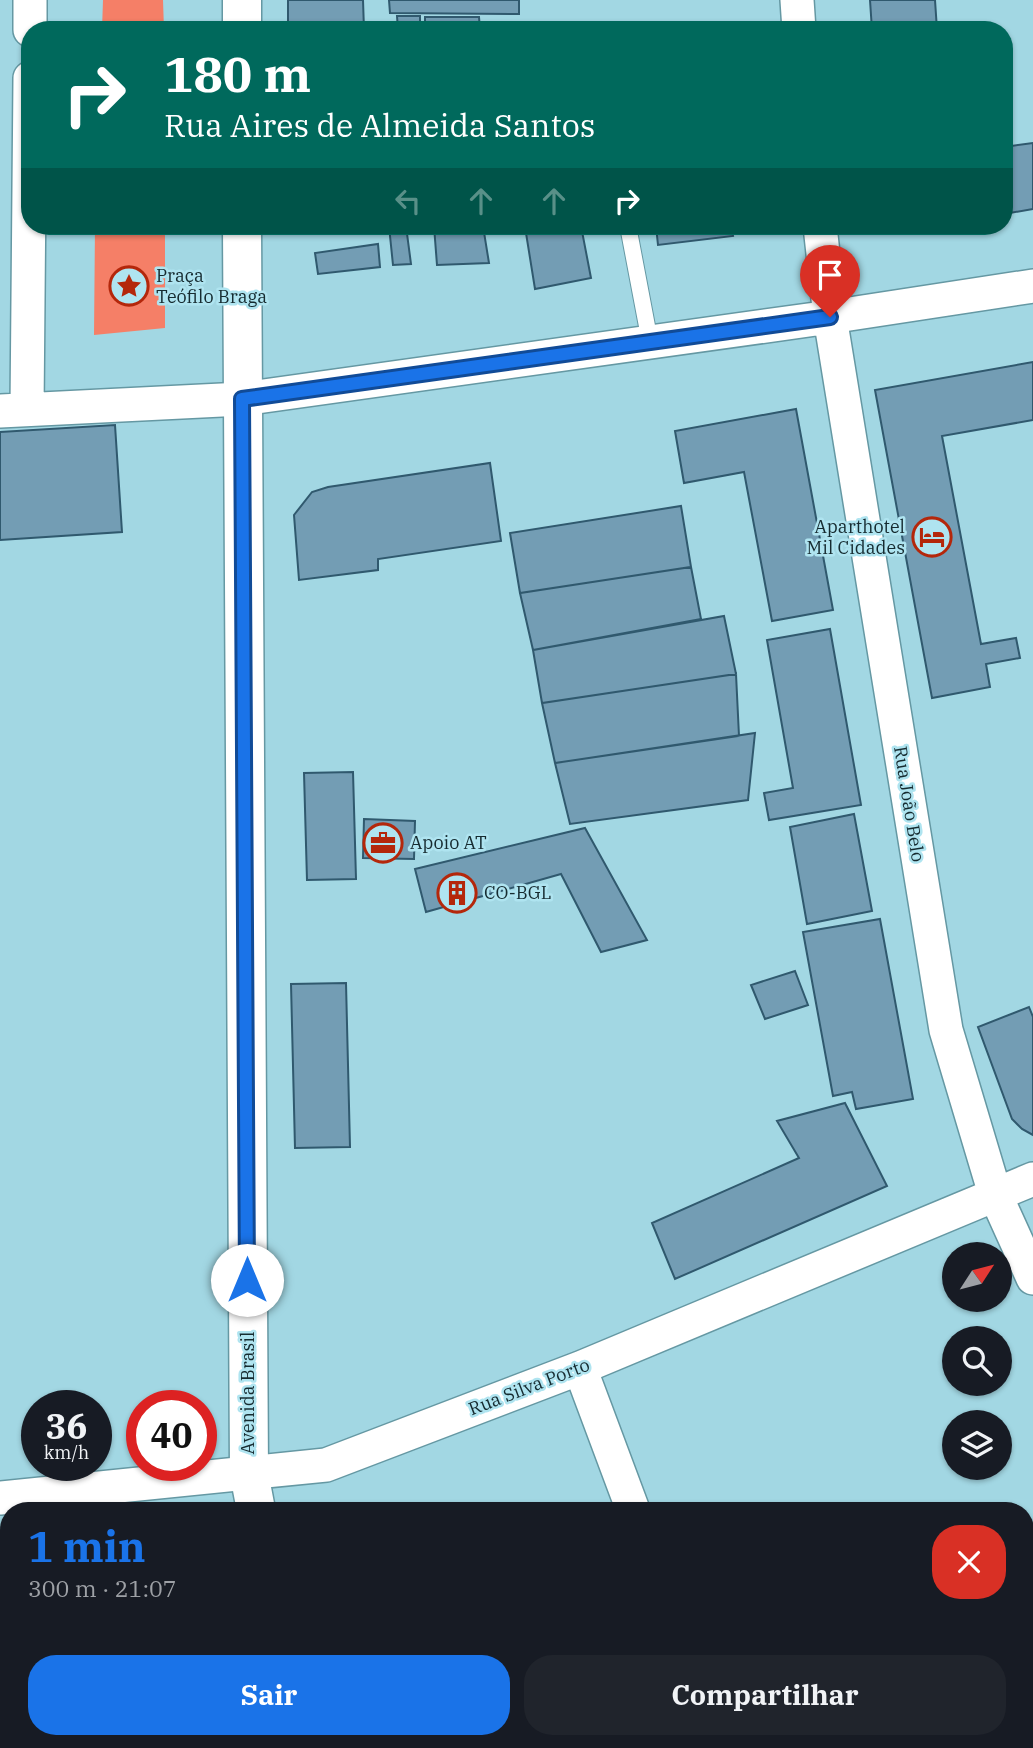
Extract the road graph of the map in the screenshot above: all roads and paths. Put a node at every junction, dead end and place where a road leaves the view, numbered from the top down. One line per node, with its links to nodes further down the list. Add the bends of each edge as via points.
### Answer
1 (30, 0): 4 (street)
2 (242, 0): 5 (street)
3 (797, 0): 6 (street)
4 (30, 21)
5 (242, 21)
6 (799, 21)
7 (22, 235): 15 (street)
8 (242, 235): 14 (street, Avenida Brasil)
9 (630, 235): 13 (lane)
10 (821, 235): 12 (street, Rua João Belo)
11 (1033, 286): 12 (street)
12 (830, 317): 13 (street); 17 (street, Rua João Belo, via 946,1030)
13 (650, 342): 14 (street)
14 (242, 399): 15 (street); 20 (street, Avenida Brasil)
15 (13, 410)
16 (1033, 1179): 17 (street, Rua Silva Porto)
17 (995, 1194): 18 (street, Rua João Belo); 19 (street, Rua Silva Porto)
18 (1033, 1278)
19 (580, 1368): 20 (street, Rua Silva Porto, via 326,1465); 23 (street)
20 (249, 1473): 21 (street, Rua Silva Porto); 22 (street, Avenida Brasil)
21 (0, 1498)
22 (254, 1502)
23 (630, 1502)

